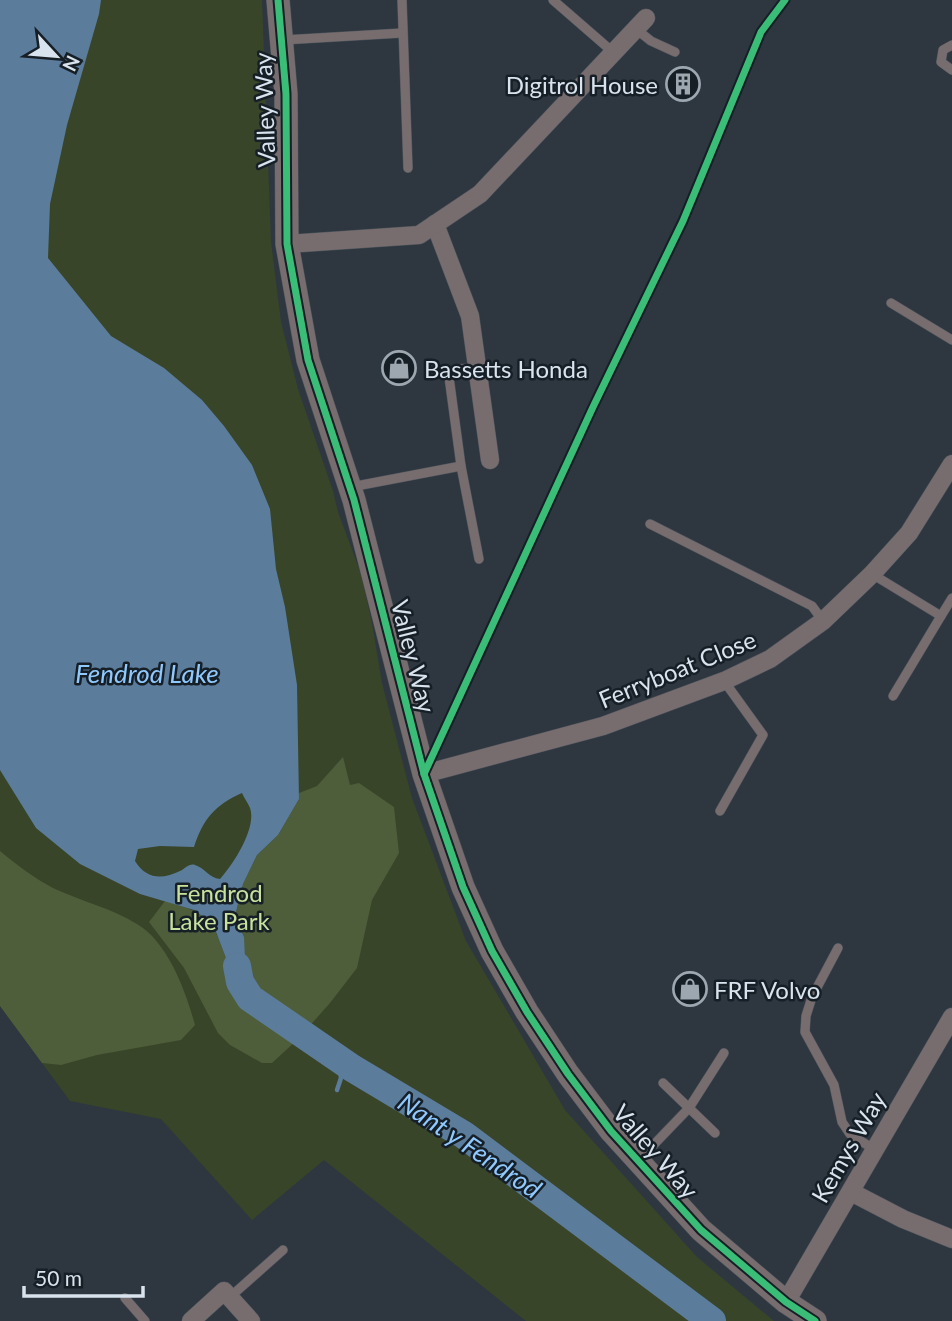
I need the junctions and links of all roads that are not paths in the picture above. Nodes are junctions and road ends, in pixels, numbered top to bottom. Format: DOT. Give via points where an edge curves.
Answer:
graph roads {
  1 [pos="278,0"];
  2 [pos="402,0"];
  3 [pos="553,0"];
  4 [pos="641,24"];
  5 [pos="402,33"];
  6 [pos="281,40"];
  7 [pos="952,45"];
  8 [pos="674,52"];
  9 [pos="614,53"];
  10 [pos="952,70"];
  11 [pos="408,168"];
  12 [pos="435,224"];
  13 [pos="287,244"];
  14 [pos="891,303"];
  15 [pos="952,340"];
  16 [pos="479,368"];
  17 [pos="491,460"];
  18 [pos="952,464"];
  19 [pos="461,466"];
  20 [pos="350,487"];
  21 [pos="650,524"];
  22 [pos="479,559"];
  23 [pos="872,574"];
  24 [pos="952,598"];
  25 [pos="941,616"];
  26 [pos="823,621"];
  27 [pos="724,681"];
  28 [pos="893,696"];
  29 [pos="424,774"];
  30 [pos="720,811"];
  31 [pos="838,948"];
  32 [pos="951,1019"];
  33 [pos="724,1053"];
  34 [pos="663,1083"];
  35 [pos="690,1108"];
  36 [pos="715,1133"];
  37 [pos="875,1150"];
  38 [pos="637,1162"];
  39 [pos="851,1192"];
  40 [pos="952,1239"];
  41 [pos="283,1250"];
  42 [pos="230,1297"];
  43 [pos="125,1298"];
  44 [pos="786,1302"];
  45 [pos="145,1321"];
  46 [pos="191,1321"];
  47 [pos="251,1321"];
  48 [pos="815,1321"];
  1 -- 6 [label="street, Valley Way"];
  2 -- 5 [label="lane"];
  3 -- 9 [label="lane"];
  4 -- 8 [label="lane" via="651,41"];
  4 -- 9 [label="street"];
  5 -- 6 [label="lane"];
  5 -- 11 [label="lane"];
  6 -- 13 [label="street, Valley Way"];
  7 -- 10 [label="lane" via="943,50 941,62"];
  9 -- 12 [label="street" via="480,194"];
  12 -- 13 [label="street" via="419,235"];
  12 -- 16 [label="street" via="470,316"];
  13 -- 20 [label="street, Valley Way" via="308,360"];
  14 -- 15 [label="lane"];
  16 -- 17 [label="street"];
  16 -- 19 [label="lane" via="455,369 449,377"];
  18 -- 23 [label="street, Ferryboat Close" via="909,533"];
  19 -- 20 [label="lane"];
  19 -- 22 [label="lane"];
  20 -- 29 [label="street, Valley Way"];
  21 -- 26 [label="lane" via="812,606"];
  23 -- 25 [label="lane"];
  23 -- 26 [label="street, Ferryboat Close"];
  24 -- 25 [label="lane"];
  25 -- 28 [label="lane"];
  26 -- 27 [label="street, Ferryboat Close" via="770,659"];
  27 -- 29 [label="street, Ferryboat Close" via="603,726"];
  27 -- 30 [label="lane" via="763,735"];
  29 -- 38 [label="street, Valley Way" via="463,887 492,951 568,1074"];
  31 -- 37 [label="lane" via="812,997 805,1032 834,1084 842,1122 850,1134"];
  32 -- 37 [label="street, Kemys Way"];
  33 -- 35 [label="lane"];
  34 -- 35 [label="lane"];
  35 -- 36 [label="lane"];
  35 -- 38 [label="lane"];
  37 -- 39 [label="street, Kemys Way"];
  38 -- 44 [label="street, Valley Way" via="701,1230"];
  39 -- 40 [label="street"];
  39 -- 44 [label="street, Kemys Way"];
  41 -- 42 [label="lane"];
  42 -- 46 [label="street" via="224,1291"];
  42 -- 47 [label="street"];
  43 -- 45 [label="lane"];
  44 -- 48 [label="street, Valley Way"];
}
